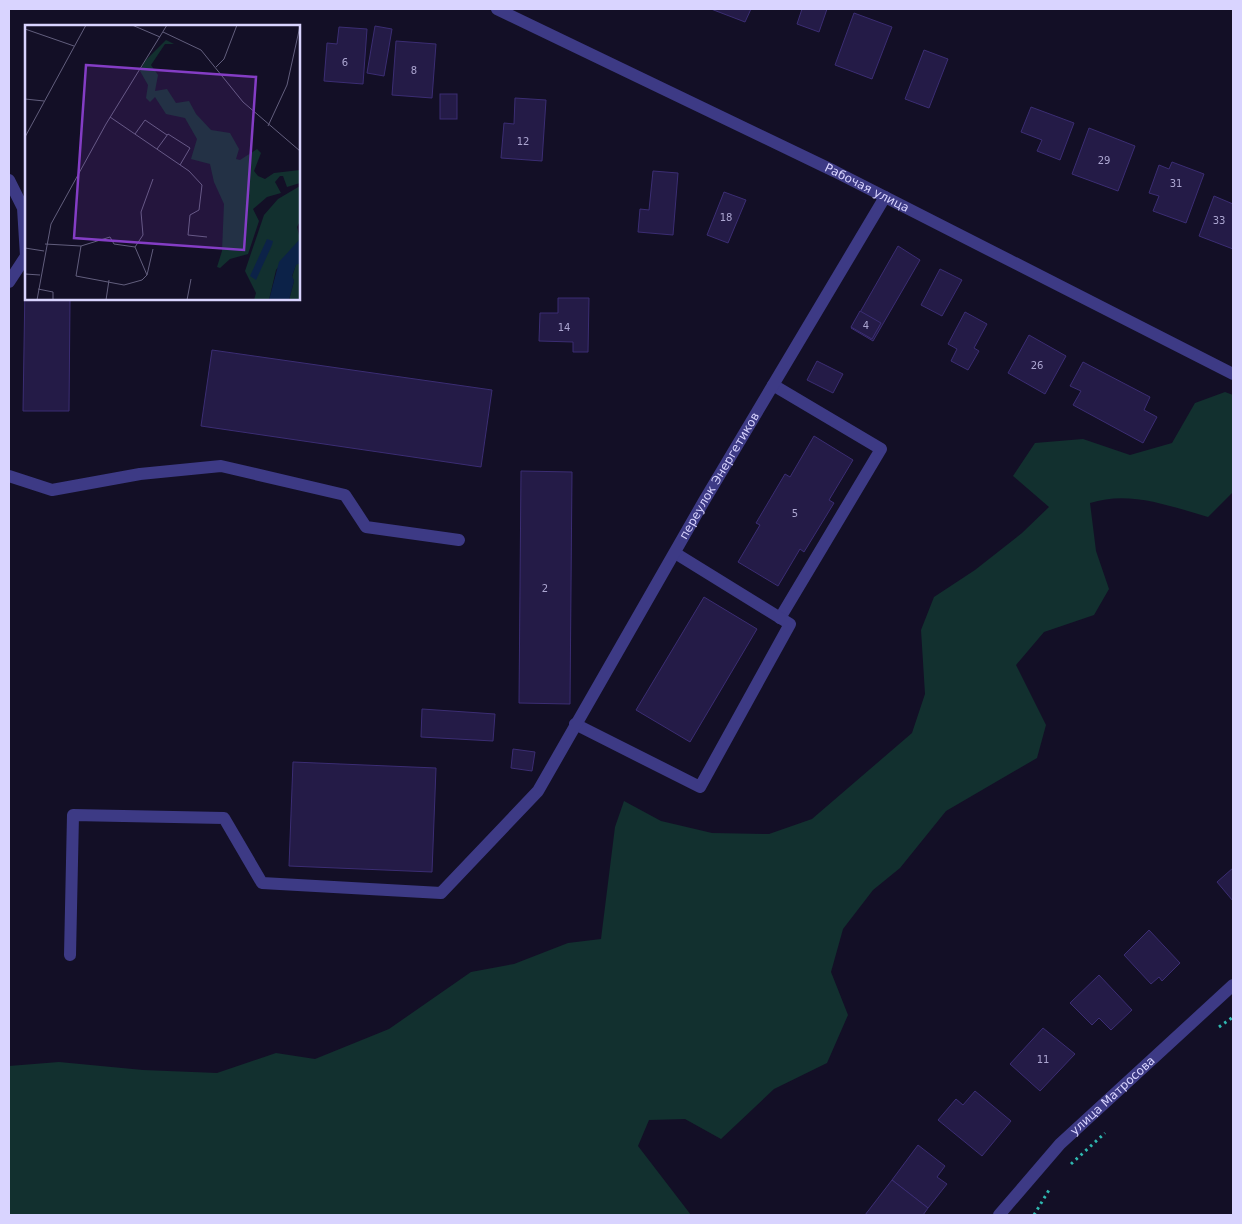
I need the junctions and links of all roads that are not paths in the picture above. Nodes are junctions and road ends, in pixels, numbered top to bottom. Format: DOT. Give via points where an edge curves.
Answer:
graph roads {
  1 [pos="497,9"];
  2 [pos="9,180"];
  3 [pos="885,197"];
  4 [pos="25,244"];
  5 [pos="25,258"];
  6 [pos="9,282"];
  7 [pos="1233,374"];
  8 [pos="773,385"];
  9 [pos="9,476"];
  10 [pos="459,540"];
  11 [pos="674,553"];
  12 [pos="780,618"];
  13 [pos="575,724"];
  14 [pos="70,955"];
  15 [pos="1233,984"];
  16 [pos="999,1215"];
  1 -- 3 [label="street, Рабочая улица"];
  2 -- 4 [label="street" via="22,208"];
  3 -- 7 [label="street, Рабочая улица"];
  3 -- 8 [label="street, переулок Энергетиков"];
  5 -- 6 [label="street"];
  8 -- 11 [label="street, переулок Энергетиков"];
  8 -- 12 [label="street" via="882,449"];
  9 -- 10 [label="street" via="52,490 140,474 221,466 345,495 366,527"];
  11 -- 12 [label="street"];
  11 -- 13 [label="street, переулок Энергетиков"];
  12 -- 13 [label="street" via="790,624 700,787"];
  13 -- 14 [label="street, переулок Энергетиков" via="538,791 441,893 262,883 224,818 73,815"];
  15 -- 16 [label="street, улица Матросова" via="1060,1144"];
}
